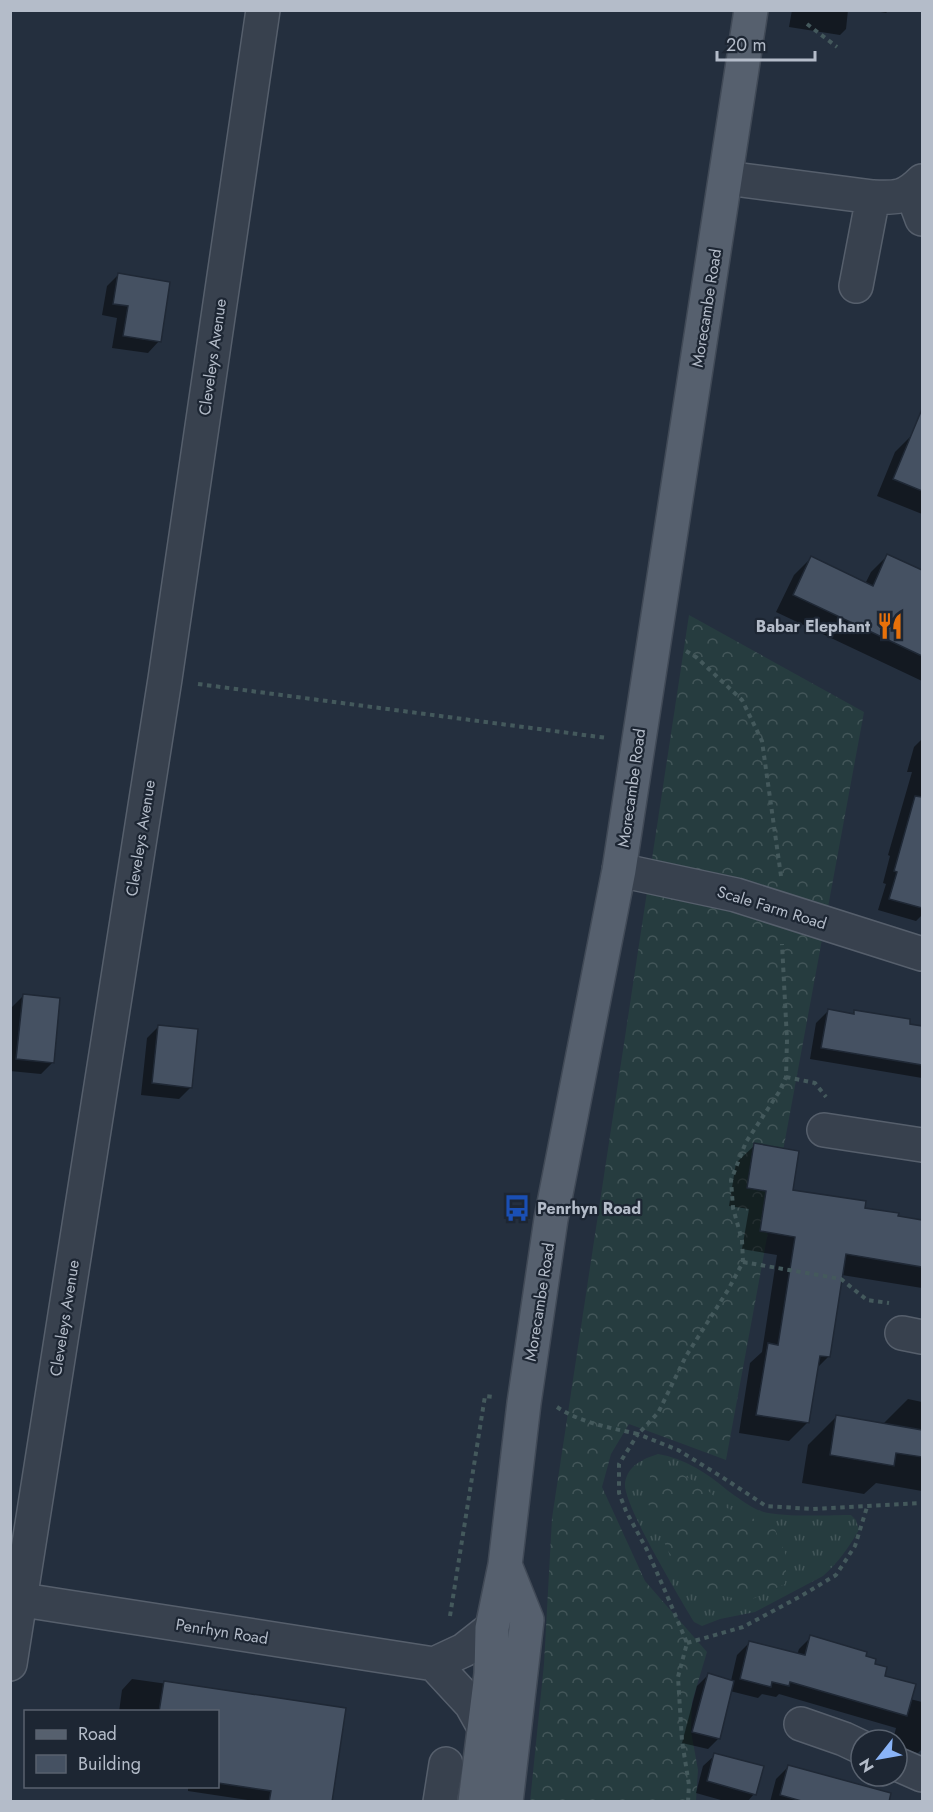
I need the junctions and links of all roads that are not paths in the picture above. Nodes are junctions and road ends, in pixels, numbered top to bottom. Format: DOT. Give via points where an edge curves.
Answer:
graph roads {
  1 [pos="263,10"];
  2 [pos="751,10"];
  3 [pos="726,178"];
  4 [pos="873,197"];
  5 [pos="919,198"];
  6 [pos="856,286"];
  7 [pos="619,870"];
  8 [pos="922,954"];
  9 [pos="824,1130"];
  10 [pos="922,1145"];
  11 [pos="505,1565"];
  12 [pos="15,1599"];
  13 [pos="492,1628"];
  14 [pos="10,1664"];
  15 [pos="434,1664"];
  16 [pos="801,1725"];
  17 [pos="485,1728"];
  18 [pos="849,1741"];
  19 [pos="446,1764"];
  20 [pos="440,1802"];
  21 [pos="475,1802"];
  22 [pos="506,1802"];
  1 -- 12 [label="street, Cleveleys Avenue" via="165,680"];
  2 -- 3 [label="main road, Morecambe Road"];
  3 -- 4 [label="street"];
  3 -- 7 [label="main road, Morecambe Road"];
  4 -- 5 [label="street"];
  4 -- 6 [label="street"];
  7 -- 8 [label="street, Scale Farm Road" via="736,895"];
  7 -- 11 [label="main road, Morecambe Road" via="551,1219"];
  9 -- 10 [label="street"];
  11 -- 13 [label="main road, Morecambe Road"];
  11 -- 22 [label="main road, Morecambe Road" via="527,1620"];
  12 -- 14 [label="street, Cleveleys Avenue"];
  12 -- 15 [label="street, Penrhyn Road"];
  13 -- 15 [label="street" via="464,1650"];
  13 -- 17 [label="main road, Morecambe Road"];
  15 -- 17 [label="street" via="471,1704"];
  16 -- 18 [label="street"];
  17 -- 21 [label="main road, Morecambe Road"];
  19 -- 20 [label="street"];
}
